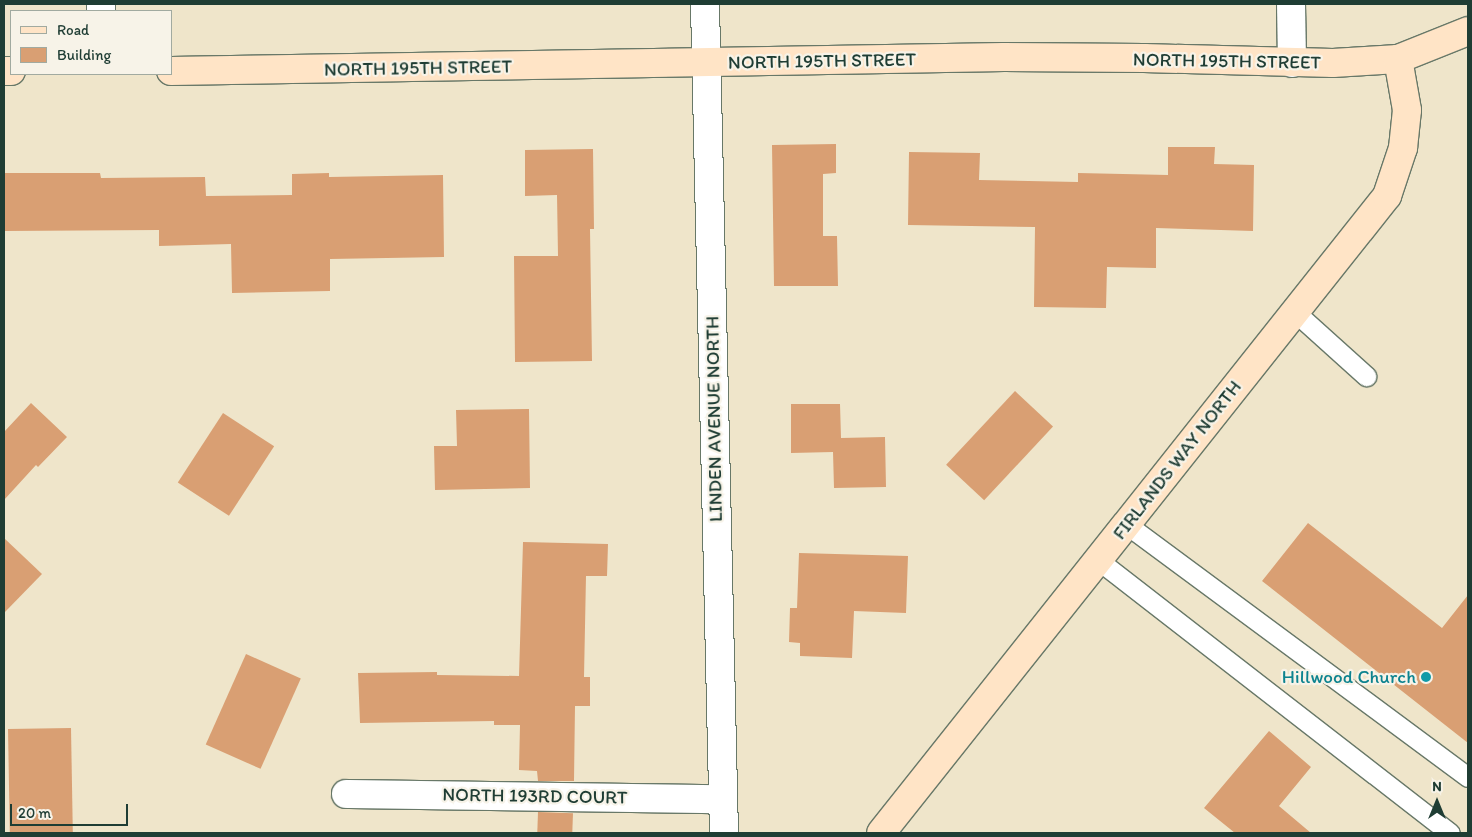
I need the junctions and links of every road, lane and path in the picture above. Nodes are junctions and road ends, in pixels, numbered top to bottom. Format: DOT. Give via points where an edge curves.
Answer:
graph roads {
  1 [pos="705,4"];
  2 [pos="1291,4"];
  3 [pos="1468,31"];
  4 [pos="1398,59"];
  5 [pos="706,63"];
  6 [pos="1292,63"];
  7 [pos="172,71"];
  8 [pos="1295,312"];
  9 [pos="1366,376"];
  10 [pos="1126,524"];
  11 [pos="1098,560"];
  12 [pos="1468,777"];
  13 [pos="346,794"];
  14 [pos="723,799"];
  15 [pos="724,833"];
  16 [pos="880,833"];
  17 [pos="1450,833"];
  1 -- 5 [label="street, LINDEN AVENUE NORTH"];
  2 -- 6 [label="street"];
  3 -- 4 [label="street, NORTH 195TH STREET"];
  4 -- 6 [label="street, NORTH 195TH STREET"];
  4 -- 8 [label="street, FIRLANDS WAY NORTH" via="1407,110 1403,148 1387,196"];
  5 -- 6 [label="street, NORTH 195TH STREET" via="1004,57"];
  5 -- 7 [label="street, NORTH 195TH STREET"];
  5 -- 14 [label="street, LINDEN AVENUE NORTH"];
  8 -- 9 [label="lane"];
  8 -- 10 [label="street, FIRLANDS WAY NORTH"];
  10 -- 11 [label="street, FIRLANDS WAY NORTH"];
  10 -- 12 [label="lane"];
  11 -- 16 [label="street, FIRLANDS WAY NORTH"];
  11 -- 17 [label="lane"];
  13 -- 14 [label="street, NORTH 193RD COURT"];
  14 -- 15 [label="street, LINDEN AVENUE NORTH"];
}
